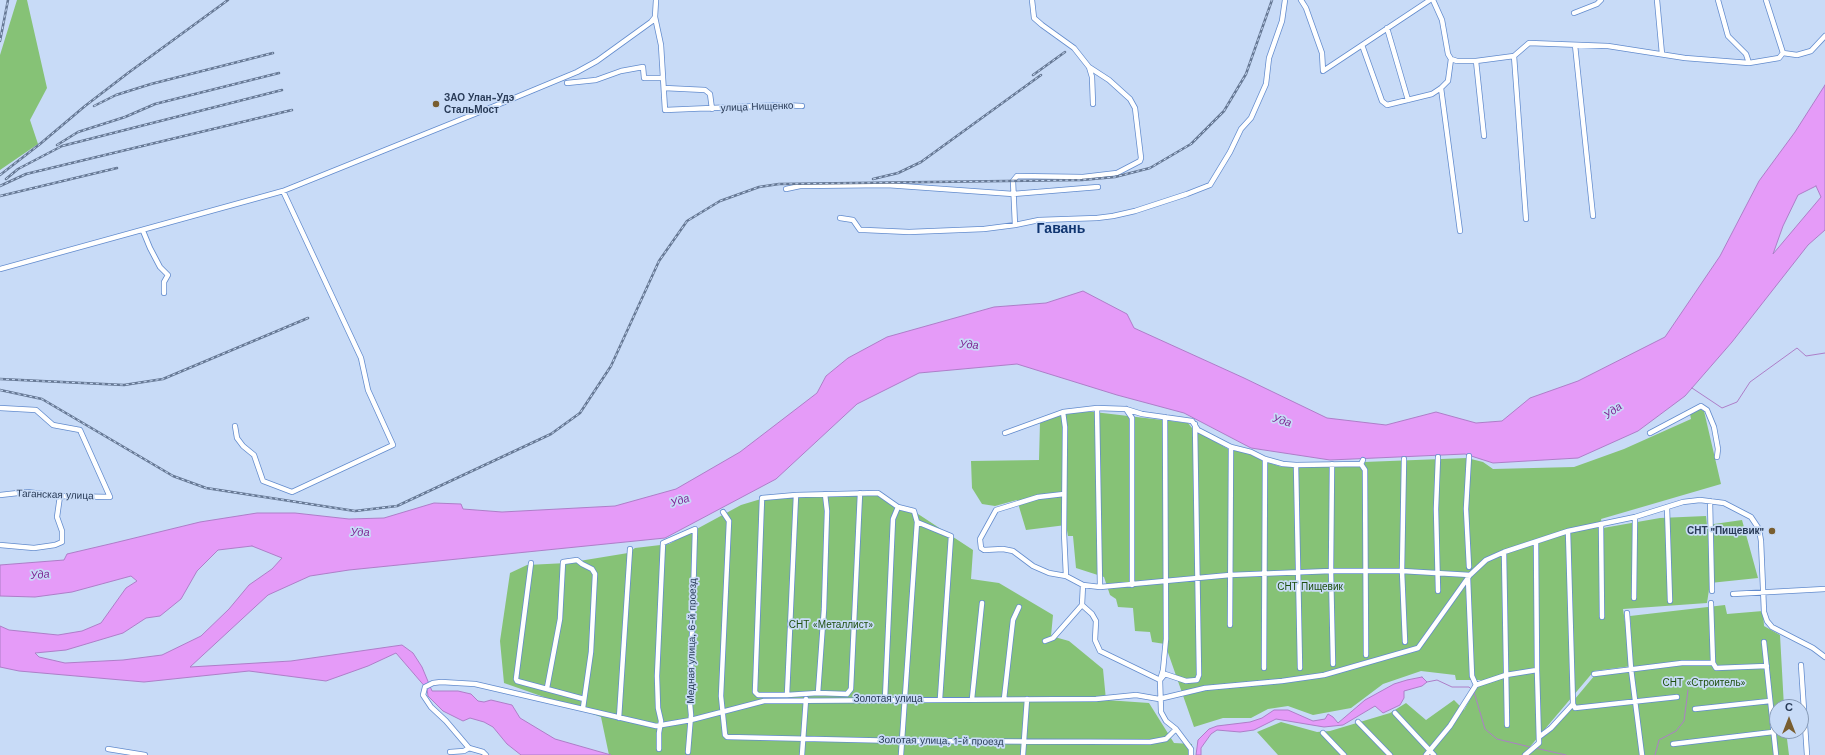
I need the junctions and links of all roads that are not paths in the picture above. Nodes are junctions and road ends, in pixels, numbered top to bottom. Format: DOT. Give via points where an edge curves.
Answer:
graph roads {
  1 [pos="656,0"];
  2 [pos="1032,0"];
  3 [pos="1285,0"];
  4 [pos="1301,0"];
  5 [pos="1432,0"];
  6 [pos="1606,0"];
  7 [pos="1658,0"];
  8 [pos="1718,0"];
  9 [pos="1766,0"];
  10 [pos="1600,1"];
  11 [pos="1574,13"];
  12 [pos="655,17"];
  13 [pos="1386,28"];
  14 [pos="1825,36"];
  15 [pos="1362,44"];
  16 [pos="1575,45"];
  17 [pos="1783,53"];
  18 [pos="1662,54"];
  19 [pos="1514,56"];
  20 [pos="1451,59"];
  21 [pos="1476,61"];
  22 [pos="1749,63"];
  23 [pos="1089,67"];
  24 [pos="663,78"];
  25 [pos="567,83"];
  26 [pos="664,88"];
  27 [pos="1441,88"];
  28 [pos="1408,100"];
  29 [pos="1094,104"];
  30 [pos="802,106"];
  31 [pos="712,109"];
  32 [pos="1484,136"];
  33 [pos="1098,187"];
  34 [pos="786,189"];
  35 [pos="283,191"];
  36 [pos="1013,194"];
  37 [pos="1593,216"];
  38 [pos="840,218"];
  39 [pos="1526,219"];
  40 [pos="1015,225"];
  41 [pos="143,231"];
  42 [pos="1460,231"];
  43 [pos="0,269"];
  44 [pos="164,293"];
  45 [pos="0,408"];
  46 [pos="1097,408"];
  47 [pos="1126,409"];
  48 [pos="1063,412"];
  49 [pos="1165,417"];
  50 [pos="1195,424"];
  51 [pos="235,426"];
  52 [pos="1005,433"];
  53 [pos="1650,433"];
  54 [pos="1231,448"];
  55 [pos="1469,456"];
  56 [pos="1438,457"];
  57 [pos="1717,457"];
  58 [pos="1404,458"];
  59 [pos="1264,460"];
  60 [pos="1332,464"];
  61 [pos="1296,465"];
  62 [pos="860,493"];
  63 [pos="825,494"];
  64 [pos="1064,494"];
  65 [pos="0,495"];
  66 [pos="796,495"];
  67 [pos="60,496"];
  68 [pos="1710,501"];
  69 [pos="898,507"];
  70 [pos="1667,507"];
  71 [pos="723,512"];
  72 [pos="1635,518"];
  73 [pos="917,522"];
  74 [pos="1601,524"];
  75 [pos="1568,531"];
  76 [pos="1536,542"];
  77 [pos="0,545"];
  78 [pos="630,549"];
  79 [pos="1504,552"];
  80 [pos="531,563"];
  81 [pos="1468,567"];
  82 [pos="1331,571"];
  83 [pos="1365,571"];
  84 [pos="1402,571"];
  85 [pos="1437,572"];
  86 [pos="1264,574"];
  87 [pos="1298,574"];
  88 [pos="1230,575"];
  89 [pos="1066,576"];
  90 [pos="1469,576"];
  91 [pos="1196,579"];
  92 [pos="1167,582"];
  93 [pos="1083,585"];
  94 [pos="1132,585"];
  95 [pos="1100,587"];
  96 [pos="1825,589"];
  97 [pos="1438,591"];
  98 [pos="1712,591"];
  99 [pos="1764,593"];
  100 [pos="1733,594"];
  101 [pos="1634,598"];
  102 [pos="1670,601"];
  103 [pos="982,603"];
  104 [pos="1711,603"];
  105 [pos="1082,605"];
  106 [pos="1020,607"];
  107 [pos="1627,613"];
  108 [pos="1602,617"];
  109 [pos="1230,625"];
  110 [pos="1045,640"];
  111 [pos="1405,642"];
  112 [pos="1764,642"];
  113 [pos="1366,655"];
  114 [pos="1825,657"];
  115 [pos="1713,663"];
  116 [pos="1333,664"];
  117 [pos="1801,665"];
  118 [pos="1767,666"];
  119 [pos="1264,668"];
  120 [pos="1300,668"];
  121 [pos="1631,669"];
  122 [pos="1537,670"];
  123 [pos="1594,674"];
  124 [pos="1506,675"];
  125 [pos="1160,680"];
  126 [pos="1476,685"];
  127 [pos="547,688"];
  128 [pos="817,693"];
  129 [pos="787,695"];
  130 [pos="1677,697"];
  131 [pos="584,699"];
  132 [pos="806,699"];
  133 [pos="816,699"];
  134 [pos="885,699"];
  135 [pos="905,699"];
  136 [pos="940,699"];
  137 [pos="972,699"];
  138 [pos="1004,699"];
  139 [pos="1027,699"];
  140 [pos="1160,699"];
  141 [pos="1770,699"];
  142 [pos="1636,701"];
  143 [pos="1769,701"];
  144 [pos="1573,704"];
  145 [pos="583,708"];
  146 [pos="1695,709"];
  147 [pos="724,712"];
  148 [pos="1395,713"];
  149 [pos="619,718"];
  150 [pos="690,720"];
  151 [pos="1358,722"];
  152 [pos="660,726"];
  153 [pos="1507,726"];
  154 [pos="1176,729"];
  155 [pos="1769,732"];
  156 [pos="1323,733"];
  157 [pos="1539,737"];
  158 [pos="803,739"];
  159 [pos="1774,739"];
  160 [pos="902,741"];
  161 [pos="1024,742"];
  162 [pos="1674,744"];
  163 [pos="108,748"];
  164 [pos="469,748"];
  165 [pos="659,749"];
  166 [pos="1430,750"];
  167 [pos="450,752"];
  168 [pos="688,752"];
  169 [pos="145,755"];
  170 [pos="486,755"];
  171 [pos="802,755"];
  172 [pos="901,755"];
  173 [pos="1023,755"];
  174 [pos="1191,755"];
  175 [pos="1344,755"];
  176 [pos="1390,755"];
  177 [pos="1426,755"];
  178 [pos="1434,755"];
  179 [pos="1525,755"];
  180 [pos="1642,755"];
  181 [pos="1776,755"];
  182 [pos="1807,755"];
  1 -- 12 [label="street, улица Нищенко"];
  2 -- 23 [label="street" via="1034,18 1074,48"];
  3 -- 40 [label="street" via="1282,21 1269,58 1266,84 1251,118 1241,129 1210,185 1113,216 1039,220"];
  4 -- 15 [label="street" via="1322,53 1323,71"];
  5 -- 13 [label="street"];
  5 -- 20 [label="street" via="1442,20"];
  6 -- 10 [label="street"];
  7 -- 18 [label="street"];
  8 -- 22 [label="street" via="1728,36 1746,54"];
  9 -- 17 [label="street"];
  10 -- 11 [label="street"];
  12 -- 24 [label="street, улица Нищенко" via="661,45"];
  12 -- 35 [label="street" via="597,62 577,72"];
  13 -- 15 [label="street"];
  13 -- 28 [label="street"];
  14 -- 17 [label="street" via="1811,51 1797,55"];
  15 -- 28 [label="street" via="1382,101 1389,105"];
  16 -- 18 [label="street" via="1608,46"];
  16 -- 19 [label="street" via="1529,43"];
  16 -- 37 [label="street"];
  17 -- 22 [label="street" via="1779,58"];
  18 -- 22 [label="street"];
  19 -- 21 [label="street"];
  19 -- 39 [label="street"];
  20 -- 21 [label="street"];
  20 -- 27 [label="street" via="1448,81"];
  21 -- 32 [label="street"];
  23 -- 29 [label="street"];
  23 -- 36 [label="street" via="1109,80 1133,104 1138,121 1142,158 1138,164 1117,173 1083,177 1017,176 1013,181"];
  24 -- 25 [label="street" via="644,78 643,66 621,70 596,80"];
  24 -- 26 [label="street, улица Нищенко"];
  26 -- 31 [label="street, улица Нищенко" via="705,90 710,94"];
  26 -- 31 [label="street, улица Нищенко" via="665,110"];
  27 -- 28 [label="street" via="1432,94"];
  27 -- 42 [label="street"];
  30 -- 31 [label="street, улица Нищенко"];
  33 -- 36 [label="street"];
  34 -- 36 [label="street" via="800,186 887,185"];
  35 -- 41 [label="street"];
  35 -- 51 [label="street" via="361,358 368,390 393,445 292,492 263,481 254,455 237,438"];
  36 -- 40 [label="street"];
  38 -- 40 [label="street" via="853,220 860,230 909,232"];
  41 -- 43 [label="street"];
  41 -- 44 [label="street" via="160,267 168,275 164,282"];
  45 -- 67 [label="street, Таганская улица" via="36,410 53,425 80,430 110,497"];
  46 -- 47 [label="street"];
  46 -- 48 [label="street"];
  46 -- 95 [label="street"];
  47 -- 49 [label="street"];
  47 -- 94 [label="street" via="1132,418"];
  48 -- 52 [label="street"];
  48 -- 64 [label="street"];
  49 -- 50 [label="street" via="1187,420"];
  49 -- 92 [label="street"];
  50 -- 54 [label="street" via="1198,430"];
  50 -- 91 [label="street"];
  53 -- 57 [label="street" via="1701,406 1707,410 1714,427"];
  54 -- 59 [label="street" via="1250,452"];
  54 -- 88 [label="street"];
  55 -- 81 [label="street" via="1466,509"];
  56 -- 85 [label="street"];
  58 -- 84 [label="street"];
  59 -- 61 [label="street"];
  59 -- 86 [label="street"];
  60 -- 61 [label="street"];
  60 -- 82 [label="street"];
  60 -- 83 [label="street" via="1362,462 1365,470"];
  61 -- 87 [label="street"];
  62 -- 63 [label="street"];
  62 -- 69 [label="street" via="878,493"];
  62 -- 128 [label="street" via="852,689 847,694"];
  63 -- 66 [label="street"];
  63 -- 128 [label="street" via="825,593"];
  64 -- 89 [label="street"];
  64 -- 89 [label="street" via="1038,497 996,510 980,539 981,548 984,550 1013,551 1033,566 1049,573"];
  65 -- 67 [label="street, Таганская улица" via="27,492"];
  66 -- 129 [label="street"];
  66 -- 129 [label="street" via="762,498 755,691 758,695"];
  67 -- 77 [label="street" via="56,517 62,531 62,542 34,548"];
  68 -- 70 [label="street" via="1683,502"];
  68 -- 98 [label="street"];
  68 -- 99 [label="street" via="1730,505 1751,517 1756,523 1762,542"];
  69 -- 73 [label="street" via="914,511"];
  69 -- 134 [label="street" via="894,519"];
  70 -- 72 [label="street"];
  70 -- 102 [label="street"];
  71 -- 147 [label="street" via="729,521 721,696"];
  72 -- 74 [label="street"];
  72 -- 101 [label="street"];
  73 -- 135 [label="street"];
  73 -- 136 [label="street" via="951,536"];
  74 -- 75 [label="street"];
  74 -- 108 [label="street"];
  75 -- 76 [label="street"];
  75 -- 144 [label="street"];
  76 -- 79 [label="street"];
  76 -- 122 [label="street"];
  78 -- 149 [label="street"];
  79 -- 90 [label="street" via="1486,560"];
  79 -- 124 [label="street"];
  80 -- 127 [label="street" via="516,679"];
  82 -- 83 [label="street"];
  82 -- 87 [label="street"];
  82 -- 116 [label="street"];
  83 -- 84 [label="street"];
  83 -- 113 [label="street"];
  84 -- 85 [label="street"];
  84 -- 111 [label="street"];
  85 -- 90 [label="street"];
  85 -- 97 [label="street"];
  86 -- 87 [label="street"];
  86 -- 88 [label="street"];
  86 -- 119 [label="street"];
  87 -- 120 [label="street"];
  88 -- 91 [label="street"];
  88 -- 109 [label="street"];
  89 -- 93 [label="street"];
  90 -- 126 [label="street" via="1472,676"];
  90 -- 140 [label="street" via="1418,648 1324,675 1205,688"];
  91 -- 92 [label="street"];
  91 -- 125 [label="street" via="1199,678 1186,681 1165,674"];
  92 -- 94 [label="street"];
  92 -- 125 [label="street" via="1166,639"];
  93 -- 95 [label="street"];
  93 -- 105 [label="street"];
  94 -- 95 [label="street"];
  96 -- 99 [label="street"];
  99 -- 100 [label="street"];
  99 -- 114 [label="street" via="1764,612 1772,627 1814,648"];
  103 -- 137 [label="street"];
  104 -- 115 [label="street"];
  105 -- 110 [label="street" via="1053,638"];
  105 -- 125 [label="street" via="1096,621 1095,640 1100,651"];
  106 -- 138 [label="street" via="1013,620"];
  107 -- 121 [label="street"];
  112 -- 118 [label="street"];
  115 -- 118 [label="street" via="1716,668"];
  115 -- 121 [label="street" via="1682,663"];
  117 -- 182 [label="street"];
  118 -- 141 [label="street"];
  121 -- 123 [label="street"];
  121 -- 142 [label="street"];
  122 -- 124 [label="street"];
  122 -- 157 [label="street"];
  124 -- 126 [label="street"];
  124 -- 153 [label="street"];
  125 -- 140 [label="street"];
  126 -- 166 [label="street" via="1450,726"];
  127 -- 131 [label="street"];
  127 -- 131 [label="street" via="560,619 563,562 577,560 592,569 595,574 591,652"];
  128 -- 129 [label="street"];
  128 -- 133 [label="street"];
  130 -- 142 [label="street"];
  131 -- 145 [label="street"];
  132 -- 133 [label="street, Золотая улица"];
  132 -- 147 [label="street, Золотая улица" via="764,701"];
  132 -- 158 [label="street"];
  133 -- 134 [label="street, Золотая улица"];
  134 -- 135 [label="street, Золотая улица"];
  135 -- 136 [label="street, Золотая улица"];
  135 -- 160 [label="street"];
  136 -- 137 [label="street, Золотая улица"];
  137 -- 138 [label="street, Золотая улица"];
  138 -- 139 [label="street, Золотая улица"];
  139 -- 140 [label="street, Золотая улица" via="1136,695"];
  139 -- 161 [label="street"];
  140 -- 154 [label="street" via="1166,721"];
  142 -- 144 [label="street" via="1582,708 1575,708"];
  142 -- 180 [label="street"];
  143 -- 146 [label="street"];
  144 -- 157 [label="street"];
  145 -- 149 [label="street, Золотая улица"];
  145 -- 164 [label="street, Золотая улица" via="475,684 433,683 425,687 423,695 431,707"];
  147 -- 150 [label="street, Золотая улица"];
  147 -- 158 [label="street, Золотая улица, 1-й проезд" via="727,737"];
  148 -- 166 [label="street"];
  149 -- 152 [label="street, Золотая улица"];
  150 -- 152 [label="street, Золотая улица"];
  150 -- 152 [label="street, Медная улица, 6-й проезд" via="695,529 663,543 657,663"];
  150 -- 168 [label="street, Медная улица, 6-й проезд"];
  151 -- 176 [label="street"];
  152 -- 165 [label="street"];
  154 -- 161 [label="street, Золотая улица, 1-й проезд" via="1169,737 1158,742"];
  154 -- 174 [label="street" via="1191,748"];
  155 -- 162 [label="street"];
  156 -- 175 [label="street"];
  157 -- 179 [label="street" via="1539,743"];
  158 -- 160 [label="street, Золотая улица, 1-й проезд"];
  158 -- 171 [label="street"];
  159 -- 181 [label="street"];
  160 -- 161 [label="street, Золотая улица, 1-й проезд"];
  160 -- 172 [label="street"];
  161 -- 173 [label="street"];
  163 -- 169 [label="street"];
  164 -- 167 [label="street"];
  164 -- 170 [label="street"];
  166 -- 177 [label="street"];
  166 -- 178 [label="street"];
}
